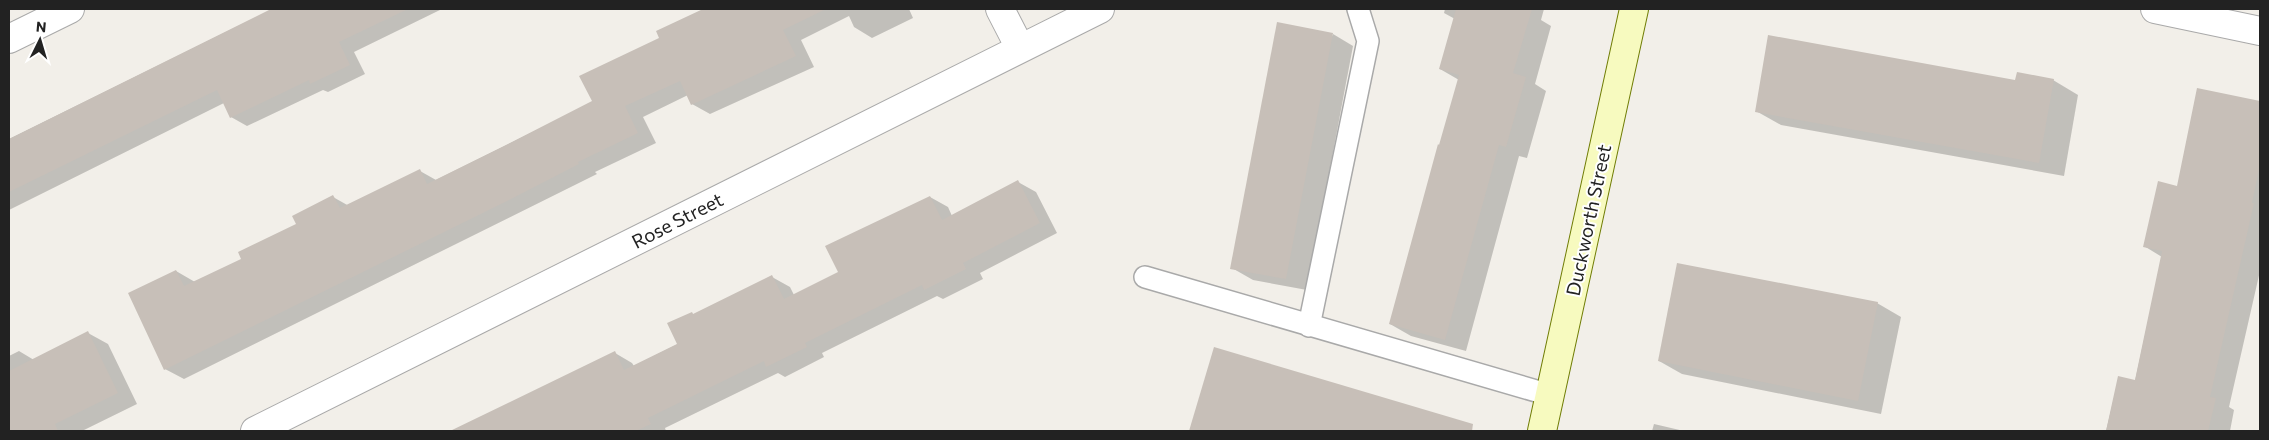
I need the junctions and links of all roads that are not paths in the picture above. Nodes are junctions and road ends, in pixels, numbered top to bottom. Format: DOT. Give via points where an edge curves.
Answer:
graph roads {
  1 [pos="70,9"];
  2 [pos="1000,9"];
  3 [pos="1100,9"];
  4 [pos="1358,9"];
  5 [pos="1634,9"];
  6 [pos="2154,9"];
  7 [pos="2260,31"];
  8 [pos="9,39"];
  9 [pos="1020,48"];
  10 [pos="1145,277"];
  11 [pos="1309,326"];
  12 [pos="1550,396"];
  13 [pos="255,431"];
  14 [pos="1542,431"];
  1 -- 8 [label="street"];
  2 -- 9 [label="street"];
  3 -- 9 [label="street, Rose Street"];
  4 -- 11 [label="lane" via="1368,41"];
  5 -- 12 [label="main road, Duckworth Street"];
  6 -- 7 [label="street"];
  9 -- 13 [label="street, Rose Street"];
  10 -- 11 [label="lane"];
  11 -- 12 [label="lane"];
  12 -- 14 [label="main road, Duckworth Street"];
}
